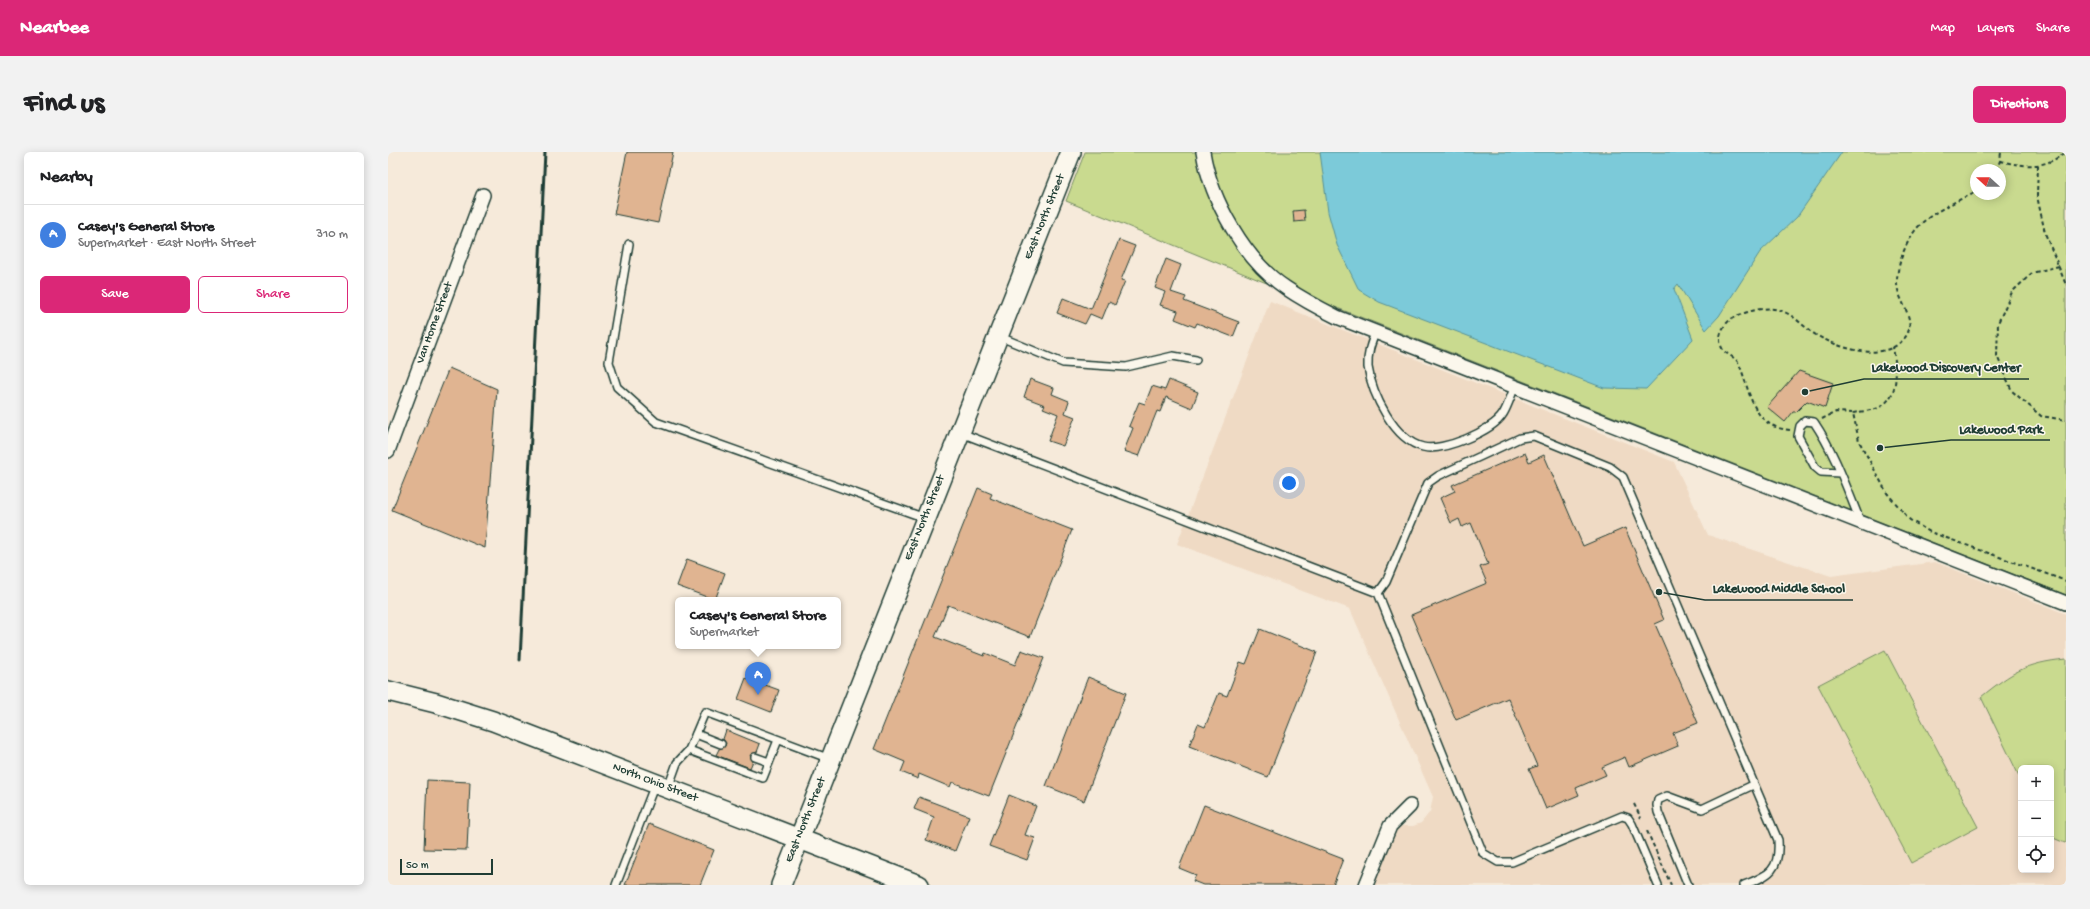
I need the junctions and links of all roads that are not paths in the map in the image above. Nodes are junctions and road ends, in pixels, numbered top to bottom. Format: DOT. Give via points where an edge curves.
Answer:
graph roads {
  1 [pos="1071,152"];
  2 [pos="1203,152"];
  3 [pos="483,195"];
  4 [pos="629,244"];
  5 [pos="1376,331"];
  6 [pos="998,336"];
  7 [pos="1196,360"];
  8 [pos="1515,386"];
  9 [pos="959,432"];
  10 [pos="388,451"];
  11 [pos="1840,472"];
  12 [pos="925,518"];
  13 [pos="1861,523"];
  14 [pos="1378,593"];
  15 [pos="2066,603"];
  16 [pos="388,691"];
  17 [pos="696,734"];
  18 [pos="778,740"];
  19 [pos="721,744"];
  20 [pos="689,750"];
  21 [pos="755,756"];
  22 [pos="830,759"];
  23 [pos="769,762"];
  24 [pos="1753,785"];
  25 [pos="662,786"];
  26 [pos="1410,806"];
  27 [pos="799,838"];
  28 [pos="616,885"];
  29 [pos="781,885"];
  30 [pos="919,885"];
  31 [pos="1366,885"];
  32 [pos="1658,885"];
  33 [pos="1688,885"];
  34 [pos="1744,885"];
  1 -- 6 [label="street, East North Street"];
  2 -- 5 [label="street" via="1227,220 1260,266 1284,287 1310,303 1337,317"];
  3 -- 10 [label="street, Van Horne Street"];
  4 -- 12 [label="lane" via="609,362 617,387 656,422"];
  5 -- 8 [label="street"];
  5 -- 8 [label="lane" via="1369,349 1368,367 1375,392 1389,420 1403,436 1423,447 1446,446 1489,428 1503,415"];
  6 -- 7 [label="lane" via="1063,363 1126,367 1173,356"];
  6 -- 9 [label="street, East North Street"];
  8 -- 13 [label="street"];
  9 -- 12 [label="street, East North Street"];
  9 -- 14 [label="lane"];
  11 -- 11 [label="lane" via="1825,438 1814,422 1805,421 1800,426 1798,436 1815,467 1822,472"];
  11 -- 13 [label="lane"];
  12 -- 22 [label="street, East North Street"];
  13 -- 15 [label="street"];
  14 -- 24 [label="lane" via="1386,582 1428,483 1438,476 1520,438 1534,436 1610,467 1623,477"];
  14 -- 32 [label="lane" via="1483,853 1498,862 1512,862 1622,816 1628,818 1632,824"];
  16 -- 25 [label="street, North Ohio Street" via="492,721"];
  17 -- 18 [label="lane" via="705,712"];
  17 -- 19 [label="lane"];
  17 -- 20 [label="lane"];
  18 -- 22 [label="lane"];
  18 -- 23 [label="lane"];
  20 -- 23 [label="lane" via="763,778"];
  20 -- 25 [label="lane"];
  21 -- 23 [label="lane"];
  22 -- 27 [label="street, East North Street"];
  24 -- 33 [label="lane" via="1702,808 1667,796 1658,800 1658,812"];
  24 -- 34 [label="lane" via="1778,840 1779,852 1777,863 1771,872"];
  25 -- 27 [label="street, North Ohio Street"];
  25 -- 28 [label="lane"];
  26 -- 31 [label="street" via="1390,826"];
  27 -- 29 [label="street, East North Street"];
  27 -- 30 [label="street, North Ohio Street"];
}
